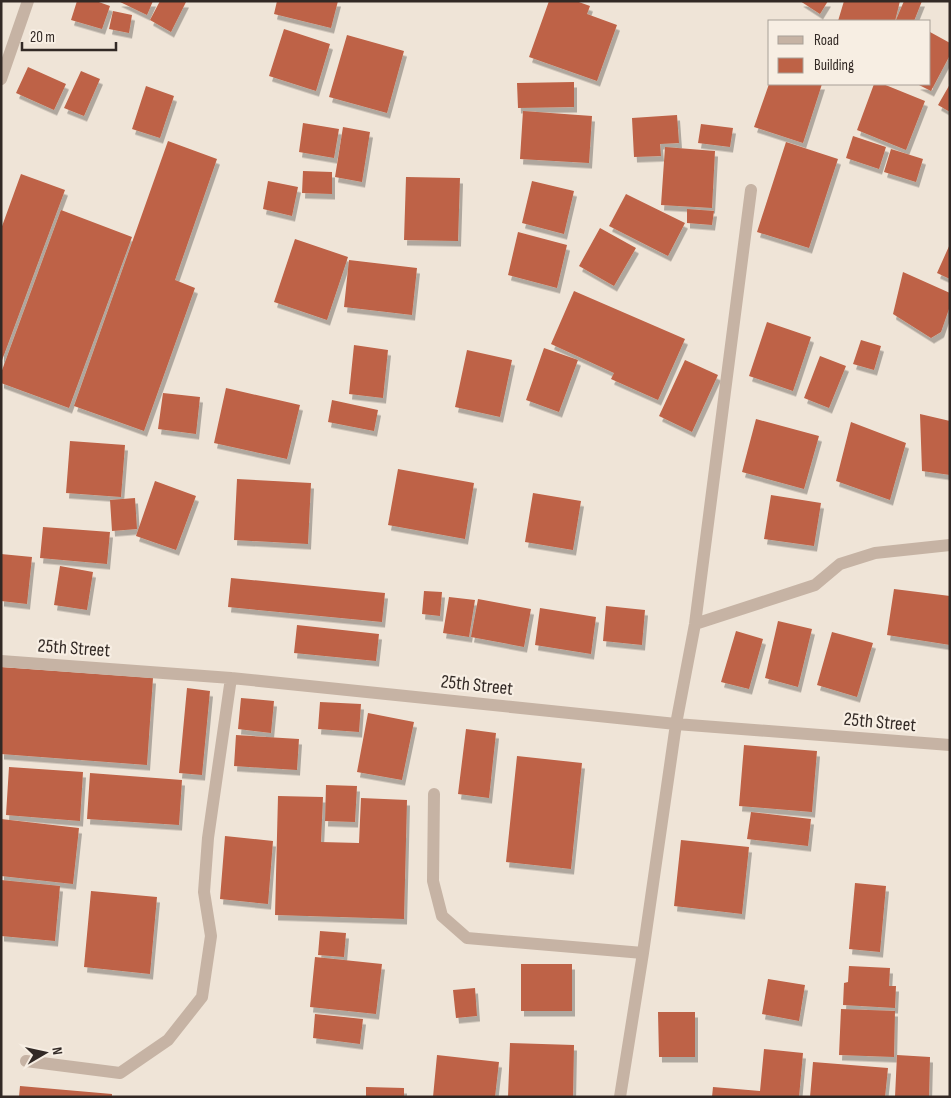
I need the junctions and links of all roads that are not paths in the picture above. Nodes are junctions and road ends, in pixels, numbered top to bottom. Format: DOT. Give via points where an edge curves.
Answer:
graph roads {
  1 [pos="28,1"];
  2 [pos="1,79"];
  3 [pos="751,190"];
  4 [pos="950,545"];
  5 [pos="695,624"];
  6 [pos="1,661"];
  7 [pos="231,678"];
  8 [pos="676,724"];
  9 [pos="950,745"];
  10 [pos="434,794"];
  11 [pos="643,953"];
  12 [pos="26,1061"];
  13 [pos="620,1097"];
  1 -- 2 [label="street"];
  3 -- 5 [label="street"];
  4 -- 5 [label="street" via="875,553 840,564 815,585"];
  5 -- 8 [label="street"];
  6 -- 7 [label="street, 25th Street"];
  7 -- 8 [label="street, 25th Street"];
  7 -- 12 [label="street" via="208,838 204,892 211,936 202,997 168,1040 120,1073"];
  8 -- 9 [label="street, 25th Street"];
  8 -- 11 [label="street"];
  10 -- 11 [label="street" via="433,881 442,916 467,938"];
  11 -- 13 [label="street"];
}
